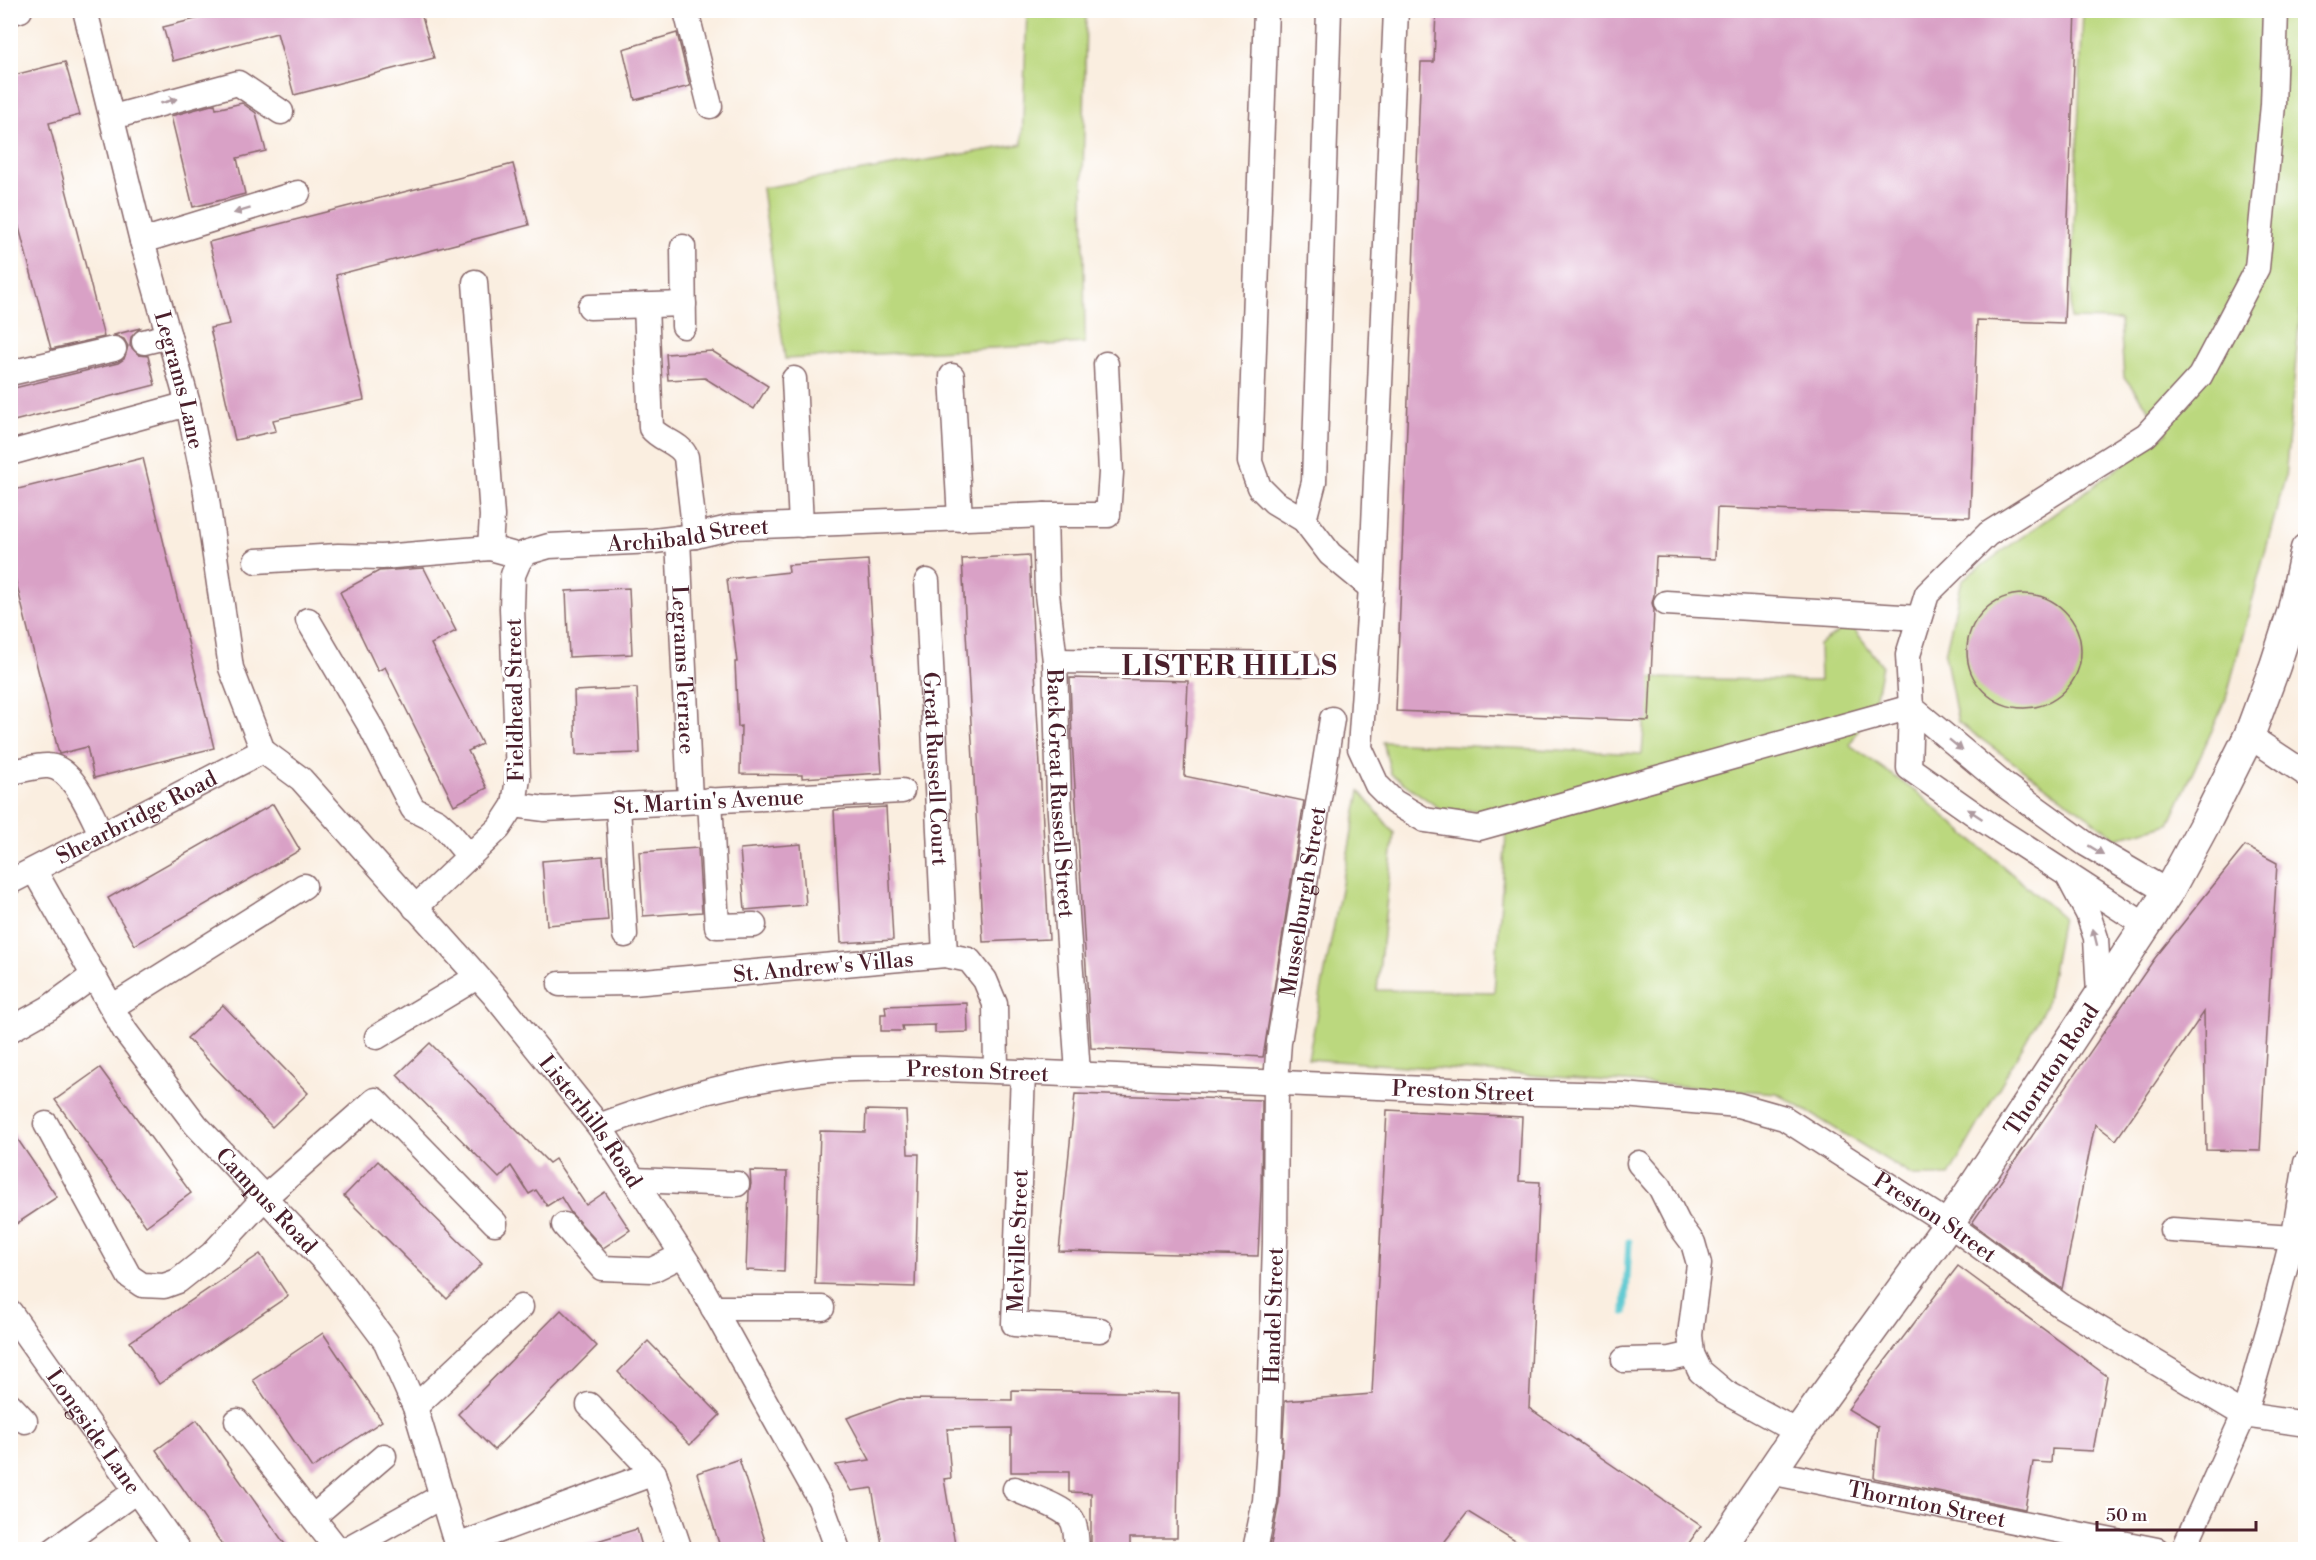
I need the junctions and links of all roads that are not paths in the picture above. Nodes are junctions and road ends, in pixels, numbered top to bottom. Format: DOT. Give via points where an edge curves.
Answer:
graph roads {
  1 [pos="20,10"];
  2 [pos="85,10"];
  3 [pos="1266,10"];
  4 [pos="1329,10"];
  5 [pos="1396,10"];
  6 [pos="2276,10"];
  7 [pos="10,13"];
  8 [pos="687,15"];
  9 [pos="710,106"];
  10 [pos="280,112"];
  11 [pos="113,117"];
  12 [pos="298,193"];
  13 [pos="142,241"];
  14 [pos="683,247"];
  15 [pos="475,282"];
  16 [pos="646,306"];
  17 [pos="590,307"];
  18 [pos="169,336"];
  19 [pos="144,342"];
  20 [pos="114,349"];
  21 [pos="1106,364"];
  22 [pos="10,374"];
  23 [pos="952,376"];
  24 [pos="794,380"];
  25 [pos="188,404"];
  26 [pos="10,453"];
  27 [pos="1045,515"];
  28 [pos="960,519"];
  29 [pos="1304,520"];
  30 [pos="801,525"];
  31 [pos="687,537"];
  32 [pos="490,548"];
  33 [pos="2306,549"];
  34 [pos="256,561"];
  35 [pos="519,561"];
  36 [pos="927,581"];
  37 [pos="1370,587"];
  38 [pos="1666,603"];
  39 [pos="1919,618"];
  40 [pos="308,620"];
  41 [pos="1055,661"];
  42 [pos="1306,664"];
  43 [pos="1911,708"];
  44 [pos="1332,719"];
  45 [pos="2249,736"];
  46 [pos="263,751"];
  47 [pos="10,772"];
  48 [pos="2306,774"];
  49 [pos="920,790"];
  50 [pos="700,800"];
  51 [pos="514,805"];
  52 [pos="618,805"];
  53 [pos="2049,817"];
  54 [pos="102,835"];
  55 [pos="2025,845"];
  56 [pos="469,856"];
  57 [pos="34,870"];
  58 [pos="2068,876"];
  59 [pos="10,882"];
  60 [pos="304,886"];
  61 [pos="2168,892"];
  62 [pos="415,908"];
  63 [pos="754,925"];
  64 [pos="2145,925"];
  65 [pos="625,935"];
  66 [pos="945,955"];
  67 [pos="94,975"];
  68 [pos="477,977"];
  69 [pos="561,984"];
  70 [pos="2099,995"];
  71 [pos="112,1007"];
  72 [pos="10,1030"];
  73 [pos="377,1037"];
  74 [pos="996,1070"];
  75 [pos="1023,1072"];
  76 [pos="1078,1073"];
  77 [pos="1276,1082"];
  78 [pos="46,1124"];
  79 [pos="599,1126"];
  80 [pos="2306,1162"];
  81 [pos="1639,1163"];
  82 [pos="634,1180"];
  83 [pos="737,1184"];
  84 [pos="265,1197"];
  85 [pos="495,1223"];
  86 [pos="1949,1224"];
  87 [pos="564,1225"];
  88 [pos="2172,1230"];
  89 [pos="2298,1232"];
  90 [pos="682,1255"];
  91 [pos="521,1307"];
  92 [pos="713,1308"];
  93 [pos="822,1308"];
  94 [pos="10,1312"];
  95 [pos="1100,1330"];
  96 [pos="1692,1354"];
  97 [pos="1624,1360"];
  98 [pos="589,1405"];
  99 [pos="415,1407"];
  100 [pos="2244,1415"];
  101 [pos="237,1421"];
  102 [pos="2306,1424"];
  103 [pos="1798,1432"];
  104 [pos="384,1456"];
  105 [pos="1770,1472"];
  106 [pos="654,1473"];
  107 [pos="1015,1489"];
  108 [pos="136,1491"];
  109 [pos="442,1496"];
  110 [pos="313,1517"];
  111 [pos="458,1548"];
  112 [pos="54,1550"];
  113 [pos="178,1550"];
  114 [pos="338,1550"];
  115 [pos="345,1550"];
  116 [pos="680,1550"];
  117 [pos="838,1550"];
  118 [pos="1077,1550"];
  119 [pos="1255,1550"];
  120 [pos="1718,1550"];
  121 [pos="2157,1550"];
  122 [pos="2183,1550"];
  1 -- 7 [label="street"];
  2 -- 11 [label="street, Legrams Lane"];
  3 -- 29 [label="street" via="1250,462 1259,487 1274,502"];
  4 -- 29 [label="street" via="1314,482"];
  5 -- 37 [label="street"];
  6 -- 39 [label="street" via="2257,268 2200,376 2145,435 1988,534 1927,594"];
  8 -- 9 [label="street"];
  11 -- 10 [label="street, one-way" via="238,83"];
  11 -- 13 [label="street, Legrams Lane"];
  12 -- 13 [label="street, one-way"];
  13 -- 18 [label="street, Legrams Lane"];
  14 -- 16 [label="street" via="684,315"];
  15 -- 32 [label="street" via="492,516"];
  16 -- 17 [label="street"];
  16 -- 31 [label="street, Legrams Terrace" via="651,428 684,451 686,457"];
  18 -- 19 [label="street"];
  18 -- 25 [label="street, Legrams Lane"];
  20 -- 22 [label="street"];
  21 -- 27 [label="street, Archibald Street" via="1111,494 1108,515"];
  23 -- 28 [label="street"];
  24 -- 30 [label="street"];
  25 -- 26 [label="street"];
  25 -- 46 [label="street, Legrams Lane" via="205,486 231,668"];
  27 -- 28 [label="street, Archibald Street"];
  27 -- 41 [label="street, Back Great Russell Street" via="1047,594"];
  28 -- 30 [label="street, Archibald Street"];
  29 -- 37 [label="street" via="1330,554"];
  30 -- 31 [label="street, Archibald Street" via="733,527"];
  31 -- 35 [label="street, Archibald Street" via="549,546 525,553"];
  31 -- 50 [label="street, Legrams Terrace" via="688,722"];
  32 -- 34 [label="street"];
  32 -- 35 [label="street" via="512,554"];
  33 -- 45 [label="main road, Thornton Road" via="2293,610"];
  35 -- 51 [label="street, Fieldhead Street" via="513,575 512,608 518,778"];
  36 -- 49 [label="street, Great Russell Court"];
  37 -- 43 [label="street" via="1360,748 1377,785 1394,802 1425,820 1479,828"];
  38 -- 39 [label="street"];
  39 -- 43 [label="street" via="1908,655"];
  40 -- 56 [label="street" via="413,809 442,826"];
  41 -- 42 [label="street"];
  41 -- 76 [label="street, Back Great Russell Street" via="1059,799"];
  43 -- 53 [label="street, one-way"];
  55 -- 43 [label="street, one-way" via="1909,768"];
  44 -- 77 [label="street, Musselburgh Street" via="1279,1042"];
  45 -- 48 [label="street"];
  45 -- 61 [label="main road, Thornton Road"];
  46 -- 54 [label="street, Shearbridge Road"];
  46 -- 62 [label="street, Listerhills Road" via="301,779"];
  47 -- 54 [label="street" via="48,766 60,770 72,779"];
  49 -- 50 [label="street, St. Martin's Avenue"];
  49 -- 66 [label="street, Great Russell Court"];
  50 -- 52 [label="street, St. Martin's Avenue"];
  50 -- 63 [label="street, Legrams Terrace" via="717,926"];
  51 -- 52 [label="street, St. Martin's Avenue" via="544,809"];
  51 -- 56 [label="street, Fieldhead Street" via="499,828"];
  52 -- 65 [label="street"];
  53 -- 55 [label="street" via="2033,817"];
  53 -- 61 [label="street, one-way" via="2086,844"];
  54 -- 57 [label="street, Shearbridge Road"];
  55 -- 58 [label="street"];
  56 -- 62 [label="street, Fieldhead Street"];
  57 -- 59 [label="street, Shearbridge Road"];
  57 -- 67 [label="street, Campus Road"];
  58 -- 64 [label="street"];
  70 -- 58 [label="street, one-way" via="2096,938"];
  60 -- 71 [label="street"];
  61 -- 64 [label="main road, Thornton Road"];
  62 -- 68 [label="street, Listerhills Road"];
  64 -- 70 [label="main road, Thornton Road"];
  66 -- 69 [label="street, St. Andrew's Villas" via="633,983"];
  66 -- 74 [label="street, St. Andrew's Villas" via="969,960 985,980 995,1004"];
  67 -- 71 [label="street, Campus Road"];
  67 -- 72 [label="street"];
  68 -- 73 [label="street"];
  68 -- 79 [label="street, Listerhills Road"];
  70 -- 86 [label="main road, Thornton Road"];
  71 -- 84 [label="street, Campus Road" via="125,1031 196,1125"];
  74 -- 75 [label="street, Preston Street"];
  74 -- 79 [label="street, Preston Street" via="831,1070 752,1081 649,1107"];
  75 -- 76 [label="street, Preston Street"];
  75 -- 95 [label="street, Melville Street" via="1014,1324"];
  76 -- 77 [label="street, Preston Street"];
  77 -- 86 [label="street, Preston Street" via="1624,1095 1738,1105 1784,1118"];
  77 -- 119 [label="street, Handel Street" via="1269,1446 1265,1501"];
  78 -- 84 [label="street" via="129,1275 142,1285 164,1286 177,1281 212,1254"];
  79 -- 82 [label="street, Listerhills Road"];
  80 -- 89 [label="street"];
  81 -- 96 [label="street" via="1660,1187 1678,1223 1694,1243 1700,1264 1690,1335"];
  82 -- 83 [label="street"];
  82 -- 90 [label="street, Listerhills Road"];
  84 -- 85 [label="street" via="375,1100"];
  84 -- 99 [label="street, Campus Road" via="329,1266 386,1342"];
  86 -- 100 [label="street, Preston Street" via="2063,1307"];
  86 -- 103 [label="main road, Thornton Road"];
  87 -- 90 [label="street" via="602,1268 652,1270"];
  88 -- 89 [label="street"];
  89 -- 100 [label="street"];
  90 -- 92 [label="street, Listerhills Road"];
  91 -- 99 [label="street"];
  92 -- 93 [label="street"];
  92 -- 117 [label="street, Listerhills Road" via="820,1500"];
  94 -- 108 [label="street, Longside Lane"];
  96 -- 97 [label="street"];
  96 -- 103 [label="street" via="1700,1371 1725,1392"];
  98 -- 106 [label="street"];
  99 -- 109 [label="street, Campus Road"];
  100 -- 102 [label="street"];
  100 -- 122 [label="street"];
  101 -- 110 [label="street"];
  103 -- 105 [label="main road, Thornton Road"];
  104 -- 110 [label="street"];
  105 -- 120 [label="main road, Thornton Road"];
  105 -- 121 [label="street, Thornton Street"];
  106 -- 111 [label="street"];
  106 -- 116 [label="street"];
  107 -- 118 [label="street" via="1071,1518"];
  108 -- 112 [label="street"];
  108 -- 113 [label="street, Longside Lane"];
  109 -- 111 [label="street, Campus Road"];
  109 -- 115 [label="street"];
  110 -- 114 [label="street"];
}
